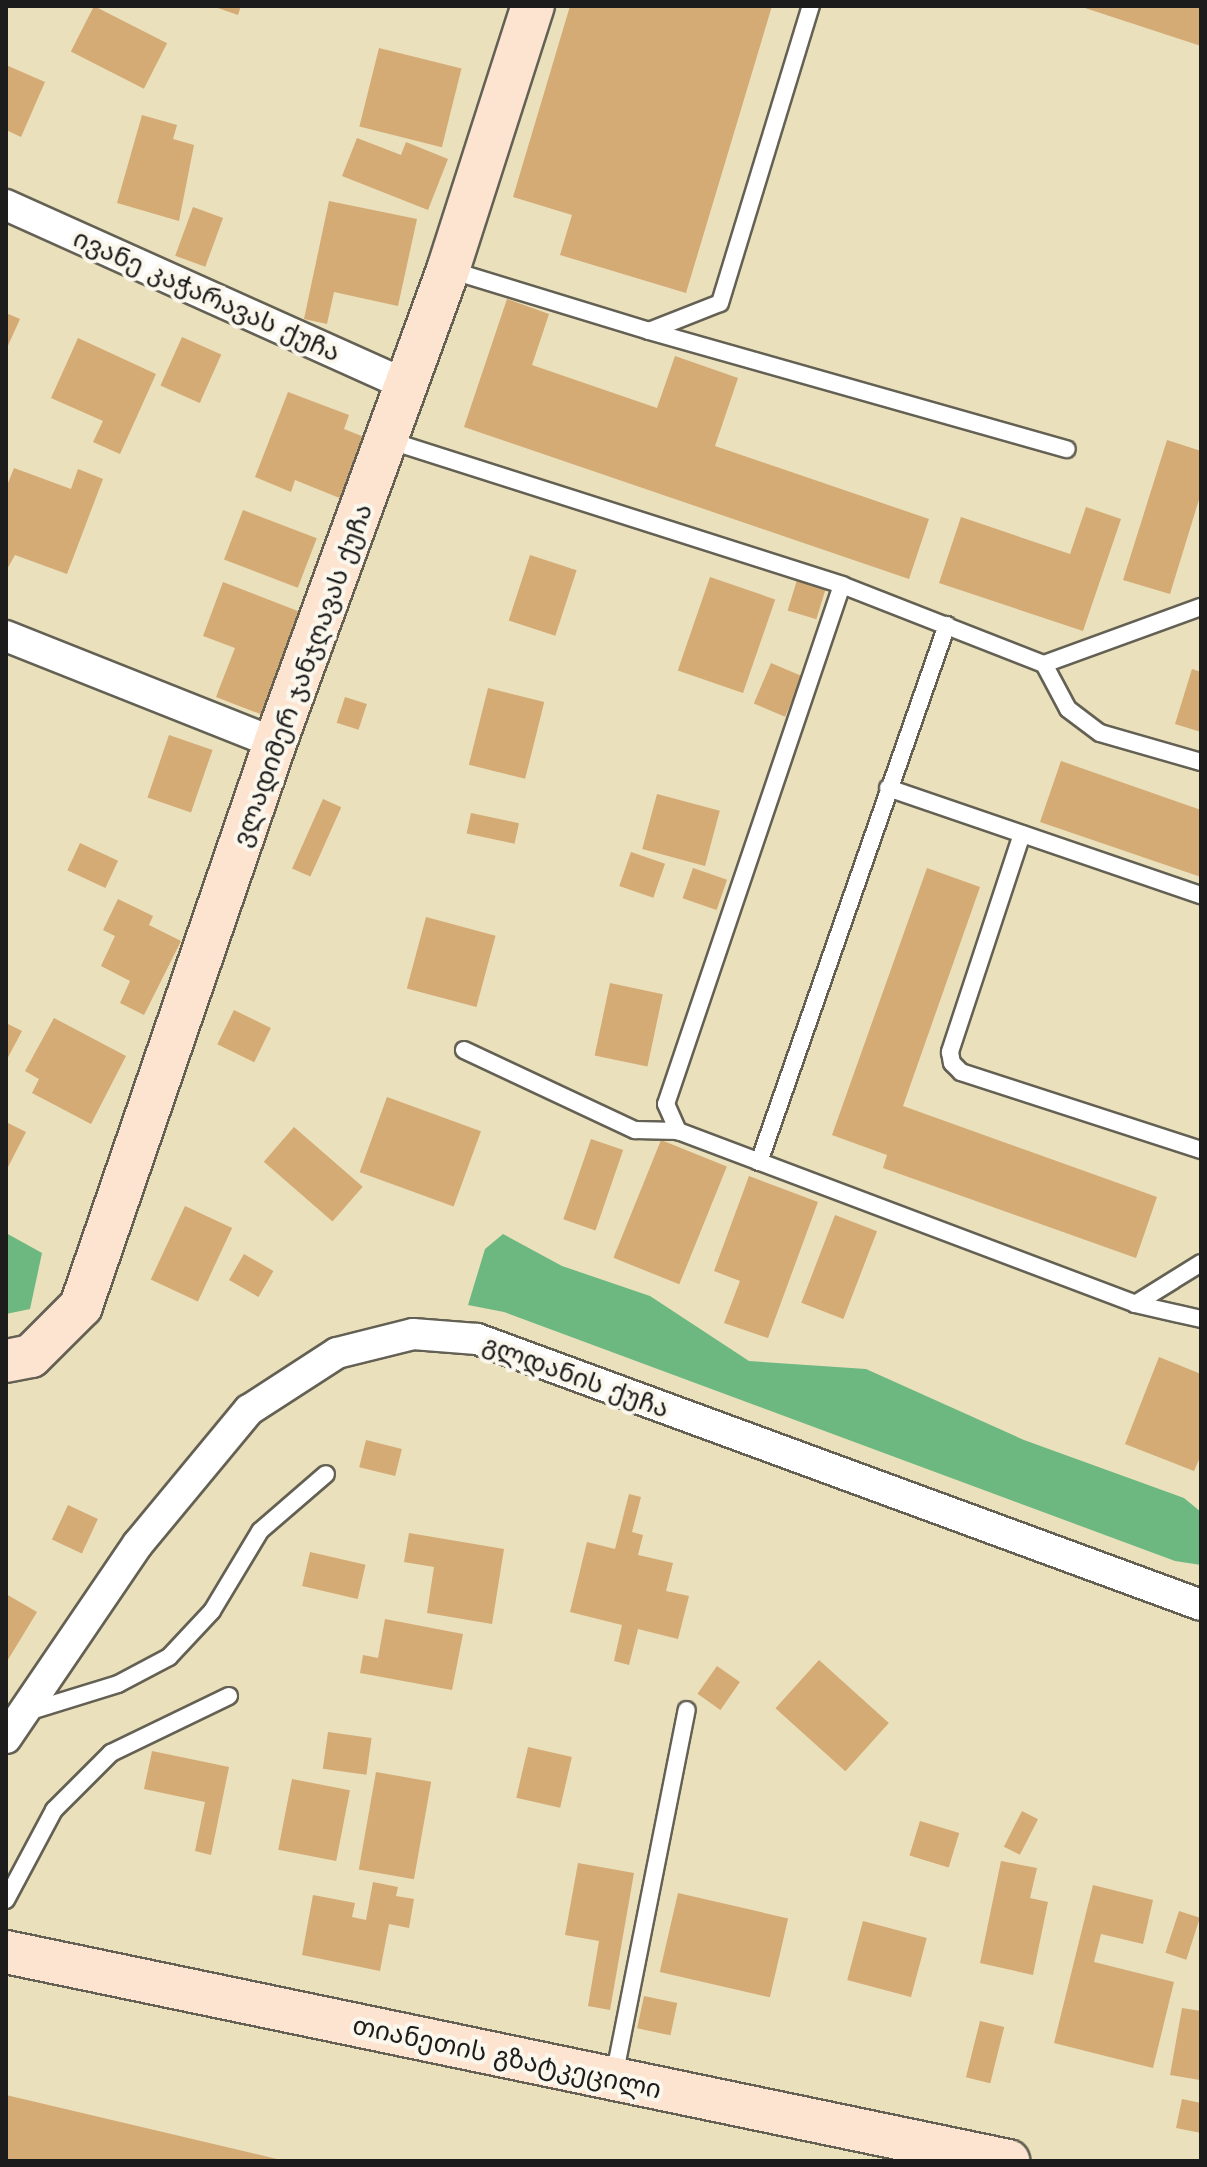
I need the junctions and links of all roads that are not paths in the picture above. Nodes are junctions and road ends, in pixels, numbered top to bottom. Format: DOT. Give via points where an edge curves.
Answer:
graph roads {
  1 [pos="533,6"];
  2 [pos="811,6"];
  3 [pos="6,205"];
  4 [pos="448,270"];
  5 [pos="649,331"];
  6 [pos="407,385"];
  7 [pos="388,440"];
  8 [pos="1067,449"];
  9 [pos="842,585"];
  10 [pos="1201,607"];
  11 [pos="947,625"];
  12 [pos="6,636"];
  13 [pos="1044,664"];
  14 [pos="275,743"];
  15 [pos="1201,762"];
  16 [pos="888,788"];
  17 [pos="1022,834"];
  18 [pos="1201,895"];
  19 [pos="464,1050"];
  20 [pos="678,1131"];
  21 [pos="1201,1150"];
  22 [pos="759,1162"];
  23 [pos="1201,1263"];
  24 [pos="1135,1304"];
  25 [pos="1201,1319"];
  26 [pos="6,1361"];
  27 [pos="326,1474"];
  28 [pos="1201,1605"];
  29 [pos="229,1696"];
  30 [pos="687,1710"];
  31 [pos="14,1726"];
  32 [pos="6,1900"];
  33 [pos="6,1952"];
  34 [pos="614,2079"];
  35 [pos="1008,2161"];
  1 -- 4 [label="street, ვლადიმერ ჯანჯღავას ქუჩა"];
  2 -- 5 [label="lane" via="720,303"];
  3 -- 6 [label="street, ივანე კაჭარავას ქუჩა"];
  4 -- 5 [label="lane"];
  4 -- 6 [label="street, ვლადიმერ ჯანჯღავას ქუჩა"];
  5 -- 8 [label="lane"];
  6 -- 7 [label="street, ვლადიმერ ჯანჯღავას ქუჩა"];
  7 -- 9 [label="lane"];
  7 -- 14 [label="street, ვლადიმერ ჯანჯღავას ქუჩა"];
  9 -- 11 [label="lane"];
  9 -- 20 [label="lane" via="666,1104"];
  10 -- 13 [label="lane"];
  11 -- 13 [label="lane"];
  11 -- 16 [label="lane"];
  12 -- 14 [label="street"];
  13 -- 15 [label="lane" via="1068,709 1100,733"];
  14 -- 26 [label="street, ვლადიმერ ჯანჯღავას ქუჩა" via="81,1306 31,1356"];
  16 -- 17 [label="lane"];
  16 -- 22 [label="lane"];
  17 -- 18 [label="lane"];
  17 -- 21 [label="lane" via="950,1052 952,1063 961,1072"];
  19 -- 20 [label="lane" via="635,1130"];
  20 -- 22 [label="lane"];
  22 -- 24 [label="lane"];
  23 -- 24 [label="lane"];
  24 -- 25 [label="lane"];
  27 -- 31 [label="lane" via="260,1531 212,1611 169,1657"];
  28 -- 31 [label="street, გლდანის ქუჩა" via="477,1339 413,1334 337,1353 249,1410 138,1544"];
  29 -- 32 [label="lane" via="111,1753 54,1810"];
  30 -- 34 [label="lane"];
  33 -- 34 [label="street, თიანეთის გზატკეცილი"];
  34 -- 35 [label="street, თიანეთის გზატკეცილი"];
}
